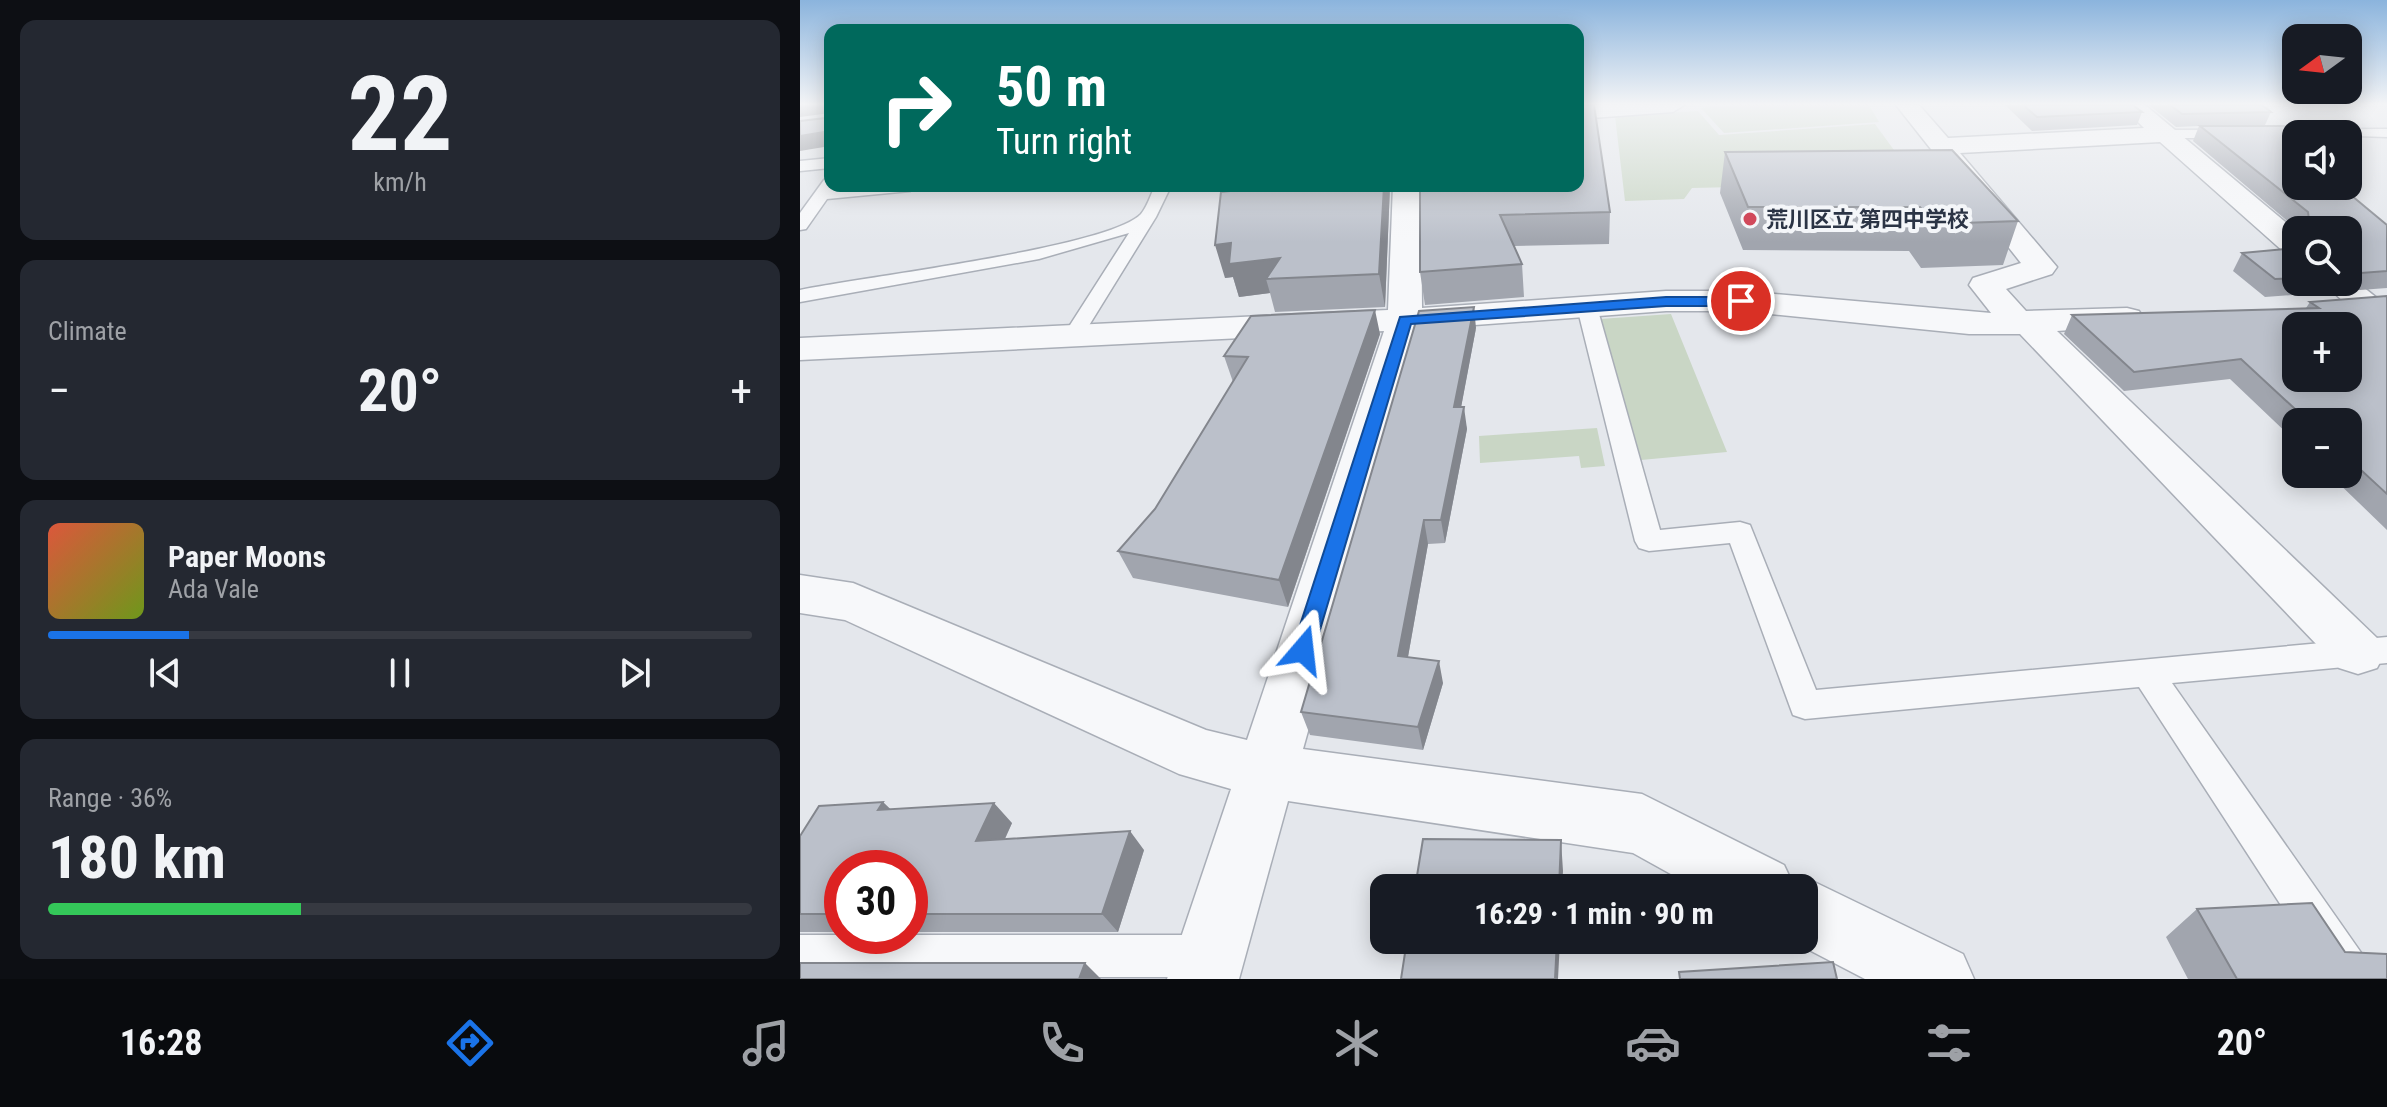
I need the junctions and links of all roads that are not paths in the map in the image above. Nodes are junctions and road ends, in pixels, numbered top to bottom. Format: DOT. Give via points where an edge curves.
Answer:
graph roads {
  1 [pos="1947,151"];
  2 [pos="2186,151"];
  3 [pos="824,164"];
  4 [pos="800,166"];
  5 [pos="824,192"];
  6 [pos="1160,192"];
  7 [pos="1407,192"];
  8 [pos="1148,217"];
  9 [pos="800,225"];
  10 [pos="2282,235"];
  11 [pos="800,296"];
  12 [pos="2332,296"];
  13 [pos="1587,307"];
  14 [pos="2380,310"];
  15 [pos="2153,317"];
  16 [pos="1405,320"];
  17 [pos="2023,324"];
  18 [pos="1073,336"];
  19 [pos="800,349"];
  20 [pos="800,594"];
  21 [pos="2372,652"];
  22 [pos="2147,673"];
  23 [pos="1266,771"];
  24 [pos="1735,874"];
  25 [pos="1818,918"];
  26 [pos="800,956"];
  27 [pos="1206,967"];
  28 [pos="1938,979"];
  29 [pos="2354,979"];
  1 -- 17 [label="street" via="2041,267 1985,285"];
  2 -- 10 [label="street"];
  3 -- 4 [label="lane"];
  5 -- 9 [label="lane"];
  6 -- 8 [label="lane"];
  7 -- 16 [label="street"];
  8 -- 11 [label="lane" via="1085,245"];
  8 -- 18 [label="lane"];
  12 -- 14 [label="street"];
  13 -- 16 [label="street"];
  13 -- 17 [label="street" via="1741,301 1936,322"];
  13 -- 22 [label="lane" via="1649,541 1740,532 1805,705"];
  15 -- 17 [label="street"];
  16 -- 18 [label="street"];
  16 -- 23 [label="street"];
  17 -- 21 [label="street"];
  18 -- 19 [label="street"];
  20 -- 23 [label="street" via="853,602 1200,755"];
  21 -- 22 [label="lane"];
  22 -- 29 [label="lane"];
  23 -- 24 [label="street" via="1642,824"];
  23 -- 27 [label="street"];
  25 -- 28 [label="street"];
  26 -- 27 [label="lane"];
}
